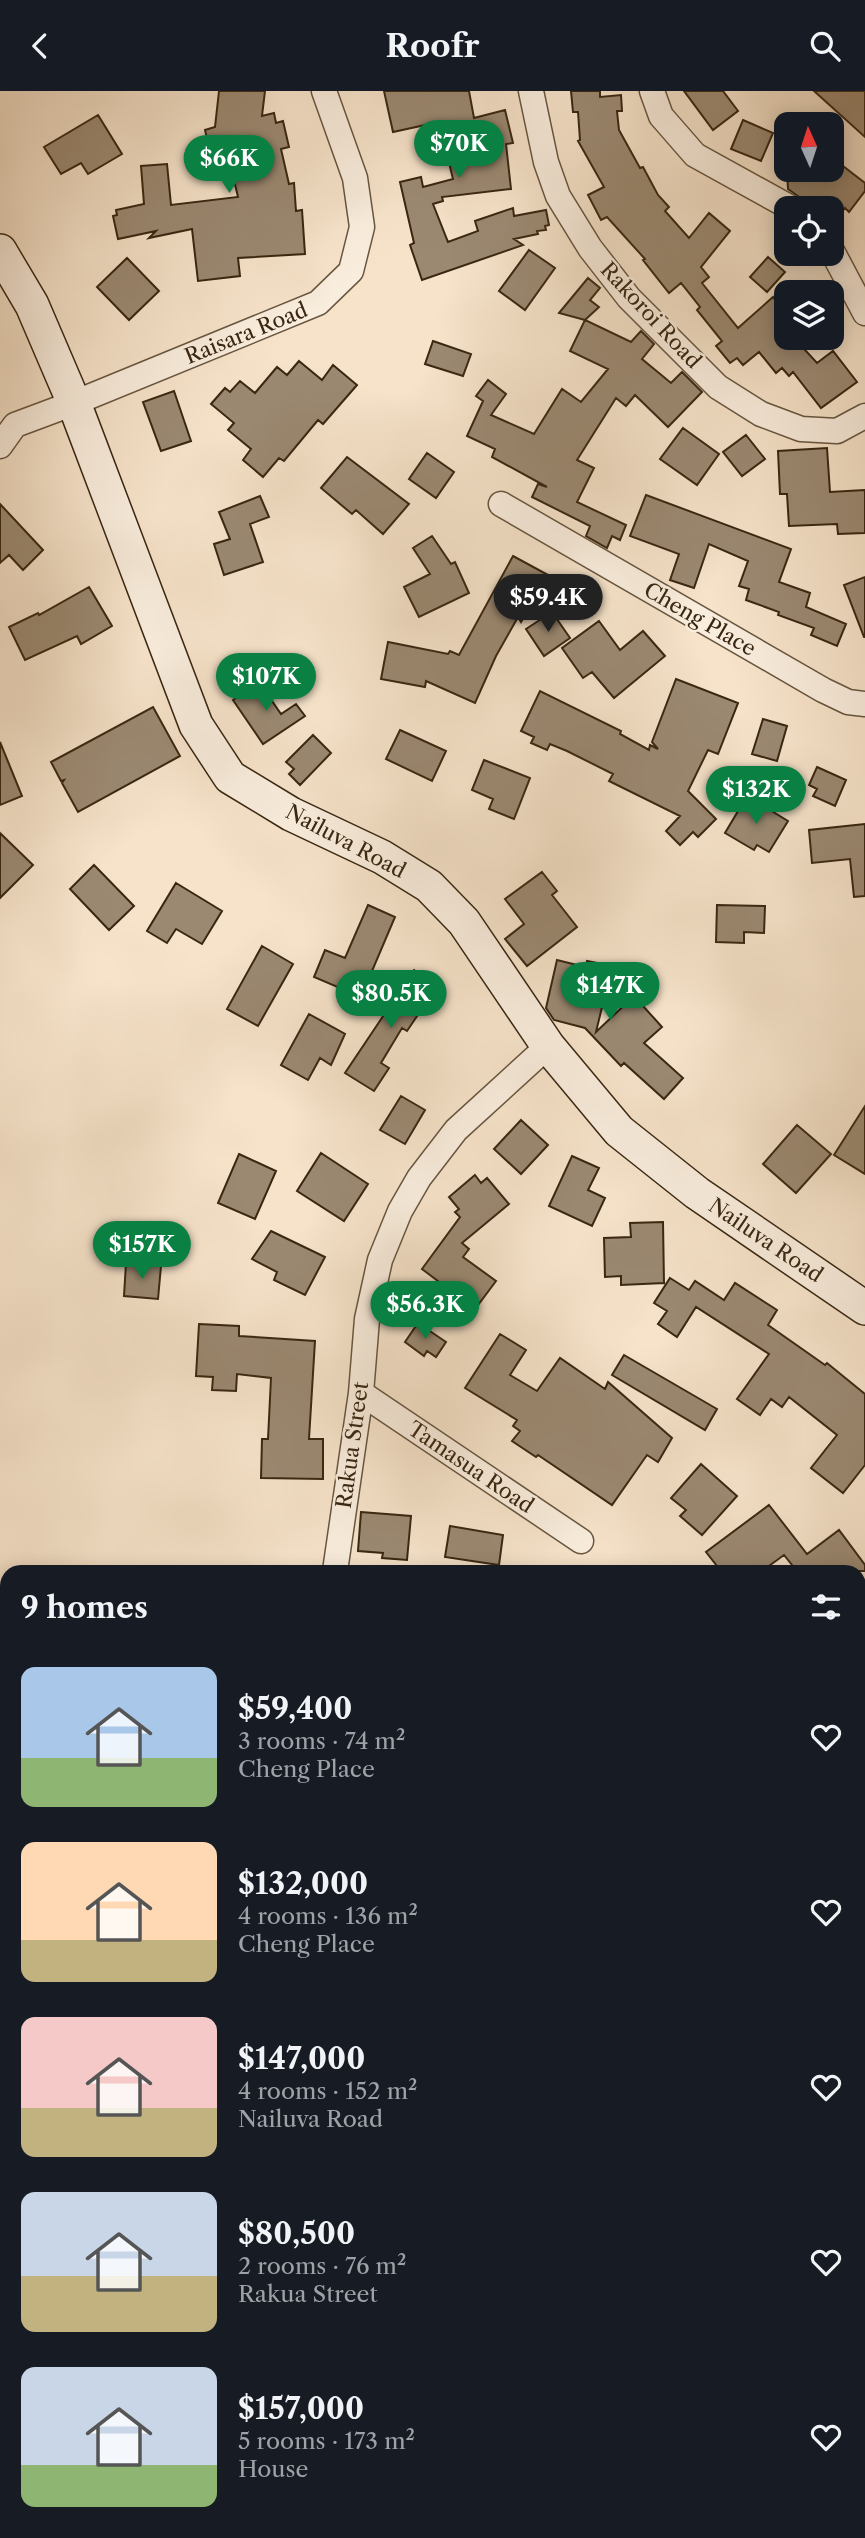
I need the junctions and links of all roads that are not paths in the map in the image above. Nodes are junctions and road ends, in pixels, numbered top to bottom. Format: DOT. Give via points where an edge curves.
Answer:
graph roads {
  1 [pos="324,91"];
  2 [pos="531,91"];
  3 [pos="652,91"];
  4 [pos="774,198"];
  5 [pos="0,251"];
  6 [pos="840,266"];
  7 [pos="865,313"];
  8 [pos="74,403"];
  9 [pos="865,416"];
  10 [pos="0,446"];
  11 [pos="501,504"];
  12 [pos="865,704"];
  13 [pos="548,1046"];
  14 [pos="865,1307"];
  15 [pos="361,1393"];
  16 [pos="581,1541"];
  17 [pos="335,1565"];
  1 -- 8 [label="street, Raisara Road" via="355,178 362,227 351,271 318,303"];
  2 -- 9 [label="street, Rakoroi Road" via="558,196 629,298 718,387 761,414 800,429 837,431"];
  3 -- 4 [label="street" via="661,116 695,155"];
  5 -- 8 [label="main road, Nailuva Road" via="32,305"];
  6 -- 7 [label="street"];
  8 -- 10 [label="street, Raisara Road" via="15,425"];
  8 -- 13 [label="main road, Nailuva Road" via="196,726 230,777 290,814 382,857 429,886 464,922"];
  11 -- 12 [label="street, Cheng Place" via="823,690"];
  13 -- 14 [label="main road, Nailuva Road" via="619,1131 697,1193"];
  13 -- 15 [label="street, Rakua Street" via="456,1130 400,1211 380,1260 367,1319"];
  15 -- 16 [label="street, Tamasua Road"];
  15 -- 17 [label="street, Rakua Street"];
}
